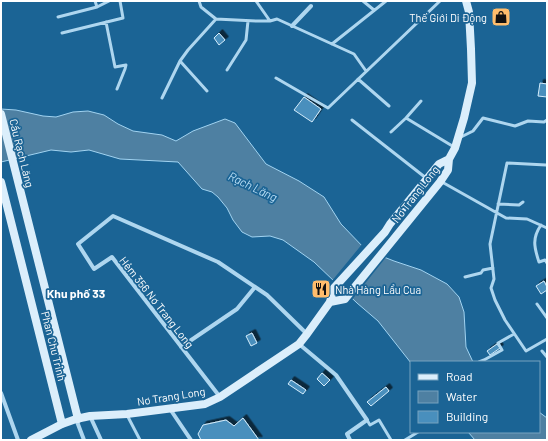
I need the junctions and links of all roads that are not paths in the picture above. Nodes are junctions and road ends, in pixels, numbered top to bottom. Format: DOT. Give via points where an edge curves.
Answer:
graph roads {
  1 [pos="95,1"];
  2 [pos="109,1"];
  3 [pos="120,1"];
  4 [pos="199,1"];
  5 [pos="256,1"];
  6 [pos="363,1"];
  7 [pos="386,1"];
  8 [pos="440,1"];
  9 [pos="466,1"];
  10 [pos="311,6"];
  11 [pos="97,7"];
  12 [pos="374,10"];
  13 [pos="58,17"];
  14 [pos="216,19"];
  15 [pos="248,21"];
  16 [pos="270,21"];
  17 [pos="106,22"];
  18 [pos="292,26"];
  19 [pos="62,33"];
  20 [pos="332,44"];
  21 [pos="180,61"];
  22 [pos="227,70"];
  23 [pos="366,71"];
  24 [pos="276,78"];
  25 [pos="358,79"];
  26 [pos="117,89"];
  27 [pos="207,91"];
  28 [pos="162,98"];
  29 [pos="421,101"];
  30 [pos="389,106"];
  31 [pos="1,114"];
  32 [pos="406,118"];
  33 [pos="352,120"];
  34 [pos="547,120"];
  35 [pos="391,132"];
  36 [pos="458,139"];
  37 [pos="455,148"];
  38 [pos="449,159"];
  39 [pos="546,165"];
  40 [pos="427,180"];
  41 [pos="1,182"];
  42 [pos="440,182"];
  43 [pos="22,198"];
  44 [pos="523,202"];
  45 [pos="498,204"];
  46 [pos="496,212"];
  47 [pos="541,225"];
  48 [pos="547,228"];
  49 [pos="547,263"];
  50 [pos="493,268"];
  51 [pos="465,277"];
  52 [pos="255,287"];
  53 [pos="330,302"];
  54 [pos="536,304"];
  55 [pos="547,318"];
  56 [pos="307,334"];
  57 [pos="514,334"];
  58 [pos="547,339"];
  59 [pos="299,344"];
  60 [pos="181,347"];
  61 [pos="542,351"];
  62 [pos="547,358"];
  63 [pos="482,361"];
  64 [pos="1,393"];
  65 [pos="220,397"];
  66 [pos="170,408"];
  67 [pos="126,414"];
  68 [pos="90,416"];
  69 [pos="77,419"];
  70 [pos="367,420"];
  71 [pos="62,424"];
  72 [pos="416,433"];
  73 [pos="349,439"];
  74 [pos="18,440"];
  75 [pos="32,440"];
  76 [pos="84,440"];
  77 [pos="101,440"];
  78 [pos="140,440"];
  79 [pos="191,440"];
  80 [pos="342,440"];
  81 [pos="391,440"];
  82 [pos="405,440"];
  1 -- 11 [label="lane"];
  2 -- 11 [label="lane"];
  3 -- 17 [label="lane" via="123,18"];
  4 -- 14 [label="lane"];
  5 -- 16 [label="lane"];
  6 -- 12 [label="lane"];
  7 -- 12 [label="lane"];
  8 -- 23 [label="lane"];
  9 -- 36 [label="main road, Nơ Trang Long" via="472,83"];
  10 -- 18 [label="street"];
  11 -- 13 [label="lane"];
  12 -- 20 [label="lane"];
  14 -- 15 [label="lane"];
  14 -- 21 [label="lane"];
  15 -- 16 [label="lane"];
  15 -- 22 [label="lane" via="246,40"];
  16 -- 18 [label="lane" via="277,20"];
  17 -- 19 [label="lane"];
  17 -- 26 [label="lane" via="116,67 126,65"];
  18 -- 20 [label="lane"];
  20 -- 23 [label="lane" via="354,54"];
  21 -- 27 [label="lane"];
  21 -- 28 [label="lane"];
  23 -- 25 [label="lane"];
  24 -- 25 [label="lane" via="328,108"];
  25 -- 30 [label="lane"];
  29 -- 32 [label="lane"];
  31 -- 43 [label="main road, Cầu Rạch Lăng"];
  32 -- 35 [label="lane"];
  32 -- 37 [label="lane"];
  33 -- 40 [label="lane"];
  34 -- 36 [label="lane" via="528,121 515,126 483,118 472,131"];
  36 -- 37 [label="main road, Nơ Trang Long"];
  37 -- 38 [label="main road, Nơ Trang Long"];
  38 -- 40 [label="main road, Nơ Trang Long" via="439,164"];
  38 -- 42 [label="main road, Nơ Trang Long" via="448,170"];
  39 -- 45 [label="lane" via="507,163"];
  40 -- 53 [label="main road, Nơ Trang Long" via="385,232 333,289"];
  41 -- 71 [label="main road, Phan Chu Trinh"];
  42 -- 46 [label="lane"];
  42 -- 53 [label="main road, Nơ Trang Long" via="345,299"];
  43 -- 69 [label="main road, Phan Chu Trinh"];
  44 -- 45 [label="lane" via="519,205"];
  45 -- 46 [label="lane"];
  46 -- 47 [label="lane" via="506,218 527,219"];
  46 -- 50 [label="lane" via="490,244"];
  47 -- 48 [label="lane"];
  47 -- 49 [label="lane" via="536,232 535,249 539,262 545,260"];
  50 -- 51 [label="lane"];
  50 -- 57 [label="lane" via="494,279 491,288"];
  52 -- 56 [label="street" via="267,295"];
  52 -- 60 [label="street" via="237,309"];
  52 -- 60 [label="street, Hẻm 356 Nơ Trang Long" via="218,262 113,216 78,244 94,269 112,257"];
  53 -- 56 [label="main road, Nơ Trang Long"];
  54 -- 55 [label="lane"];
  56 -- 59 [label="main road, Nơ Trang Long"];
  57 -- 58 [label="lane" via="526,351"];
  57 -- 63 [label="lane" via="498,343 502,350"];
  59 -- 65 [label="main road, Nơ Trang Long"];
  59 -- 70 [label="street" via="336,375"];
  60 -- 65 [label="street, Hẻm 356 Nơ Trang Long"];
  61 -- 62 [label="lane"];
  64 -- 74 [label="street"];
  65 -- 66 [label="main road, Nơ Trang Long" via="205,404"];
  66 -- 67 [label="main road, Nơ Trang Long"];
  66 -- 79 [label="street"];
  67 -- 68 [label="main road, Nơ Trang Long"];
  67 -- 78 [label="lane"];
  68 -- 69 [label="main road, Nơ Trang Long"];
  68 -- 77 [label="street"];
  69 -- 71 [label="main road, Nơ Trang Long"];
  69 -- 76 [label="street"];
  70 -- 73 [label="street" via="346,434"];
  70 -- 81 [label="lane" via="370,424 379,420"];
  71 -- 75 [label="main road, Nơ Trang Long"];
  72 -- 82 [label="lane"];
  73 -- 80 [label="street"];
}
